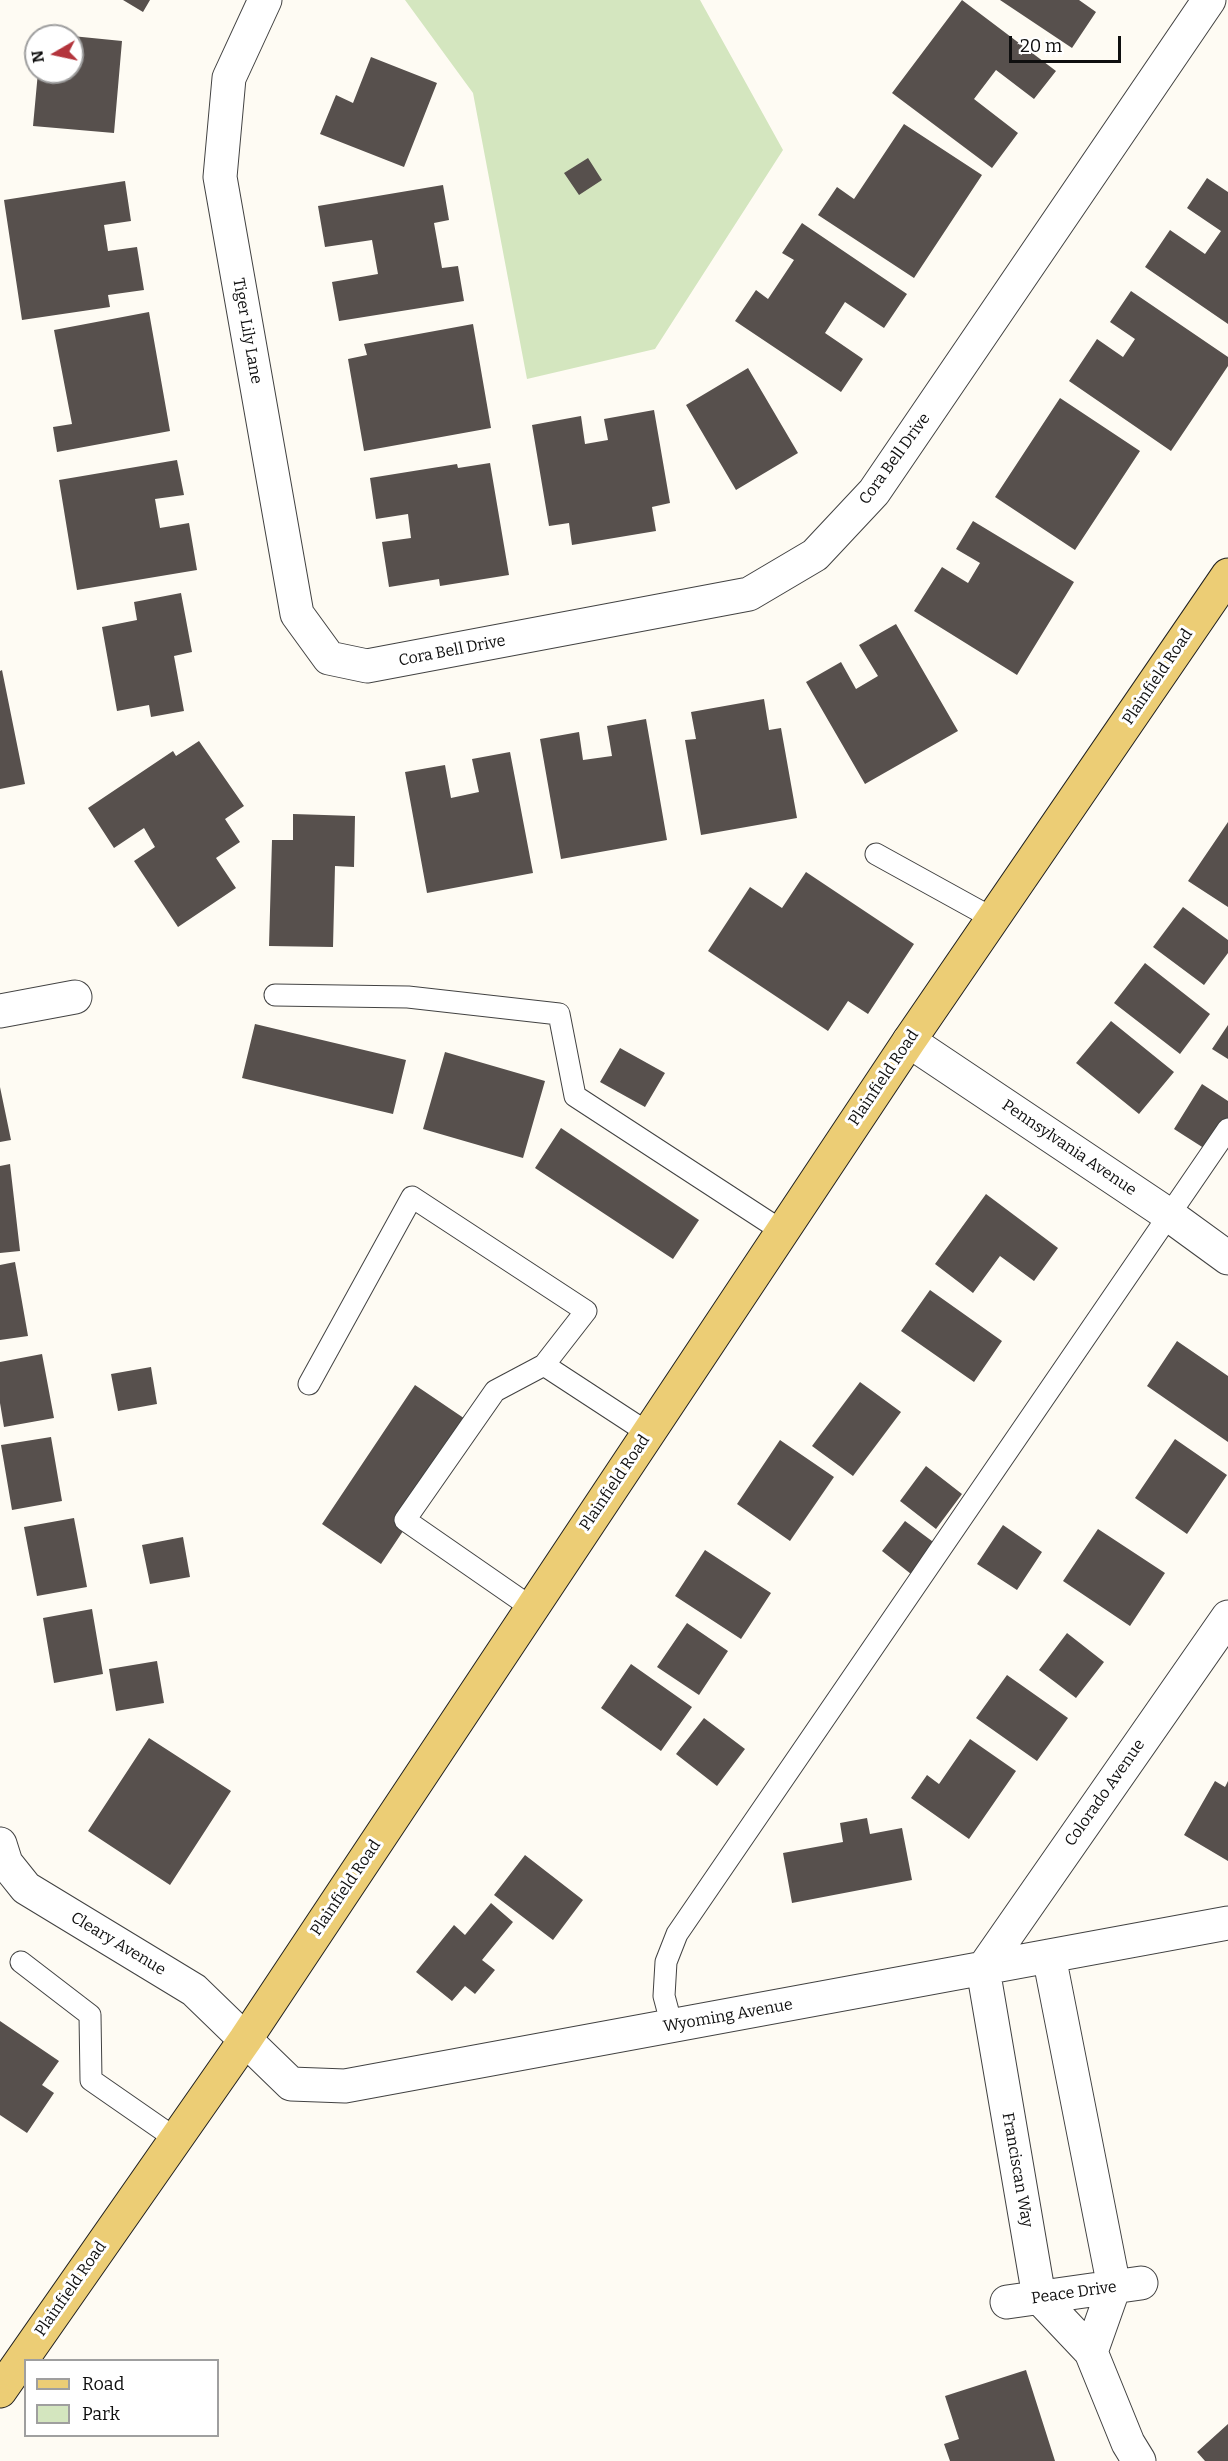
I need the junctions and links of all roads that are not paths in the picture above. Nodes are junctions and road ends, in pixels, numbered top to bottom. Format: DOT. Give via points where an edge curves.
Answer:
graph roads {
  1 [pos="265,0"];
  2 [pos="1209,0"];
  3 [pos="1228,575"];
  4 [pos="329,658"];
  5 [pos="876,854"];
  6 [pos="992,918"];
  7 [pos="275,995"];
  8 [pos="75,997"];
  9 [pos="0,1011"];
  10 [pos="909,1041"];
  11 [pos="1228,1129"];
  12 [pos="1169,1215"];
  13 [pos="782,1231"];
  14 [pos="1228,1258"];
  15 [pos="544,1365"];
  16 [pos="309,1384"];
  17 [pos="648,1433"];
  18 [pos="532,1608"];
  19 [pos="1228,1617"];
  20 [pos="0,1844"];
  21 [pos="1228,1923"];
  22 [pos="1049,1956"];
  23 [pos="21,1962"];
  24 [pos="982,1969"];
  25 [pos="672,2026"];
  26 [pos="244,2040"];
  27 [pos="176,2139"];
  28 [pos="1127,2285"];
  29 [pos="1039,2297"];
  30 [pos="1007,2302"];
  31 [pos="1091,2352"];
  32 [pos="6,2370"];
  33 [pos="1139,2461"];
  1 -- 4 [label="street, Tiger Lily Lane" via="229,78 220,177 297,614"];
  2 -- 4 [label="street, Cora Bell Drive" via="874,492 815,555 749,594 367,666"];
  3 -- 6 [label="main road, Plainfield Road"];
  5 -- 6 [label="lane"];
  6 -- 10 [label="main road, Plainfield Road"];
  7 -- 13 [label="lane" via="408,997 559,1014 575,1096"];
  8 -- 9 [label="street"];
  10 -- 12 [label="street, Pennsylvania Avenue"];
  10 -- 13 [label="main road, Plainfield Road"];
  11 -- 12 [label="lane"];
  12 -- 14 [label="street, Pennsylvania Avenue"];
  12 -- 25 [label="lane" via="677,1934 666,1962 664,1984"];
  13 -- 17 [label="main road, Plainfield Road"];
  15 -- 16 [label="lane" via="586,1311 412,1197"];
  15 -- 17 [label="lane"];
  15 -- 18 [label="lane" via="495,1391 405,1520"];
  17 -- 18 [label="main road, Plainfield Road"];
  18 -- 26 [label="main road, Plainfield Road"];
  19 -- 24 [label="street, Colorado Avenue"];
  20 -- 26 [label="street, Cleary Avenue" via="6,1863 26,1888 194,1990"];
  21 -- 22 [label="street, Wyoming Avenue"];
  22 -- 24 [label="street, Wyoming Avenue"];
  22 -- 28 [label="street"];
  23 -- 27 [label="lane" via="90,2015 91,2080"];
  24 -- 25 [label="street, Wyoming Avenue"];
  24 -- 29 [label="street, Franciscan Way"];
  25 -- 26 [label="street, Wyoming Avenue" via="345,2086 291,2084"];
  26 -- 27 [label="main road, Plainfield Road"];
  27 -- 32 [label="main road, Plainfield Road"];
  28 -- 29 [label="street, Peace Drive"];
  28 -- 31 [label="street"];
  29 -- 30 [label="street, Peace Drive"];
  29 -- 31 [label="street"];
  31 -- 33 [label="street"];
}
